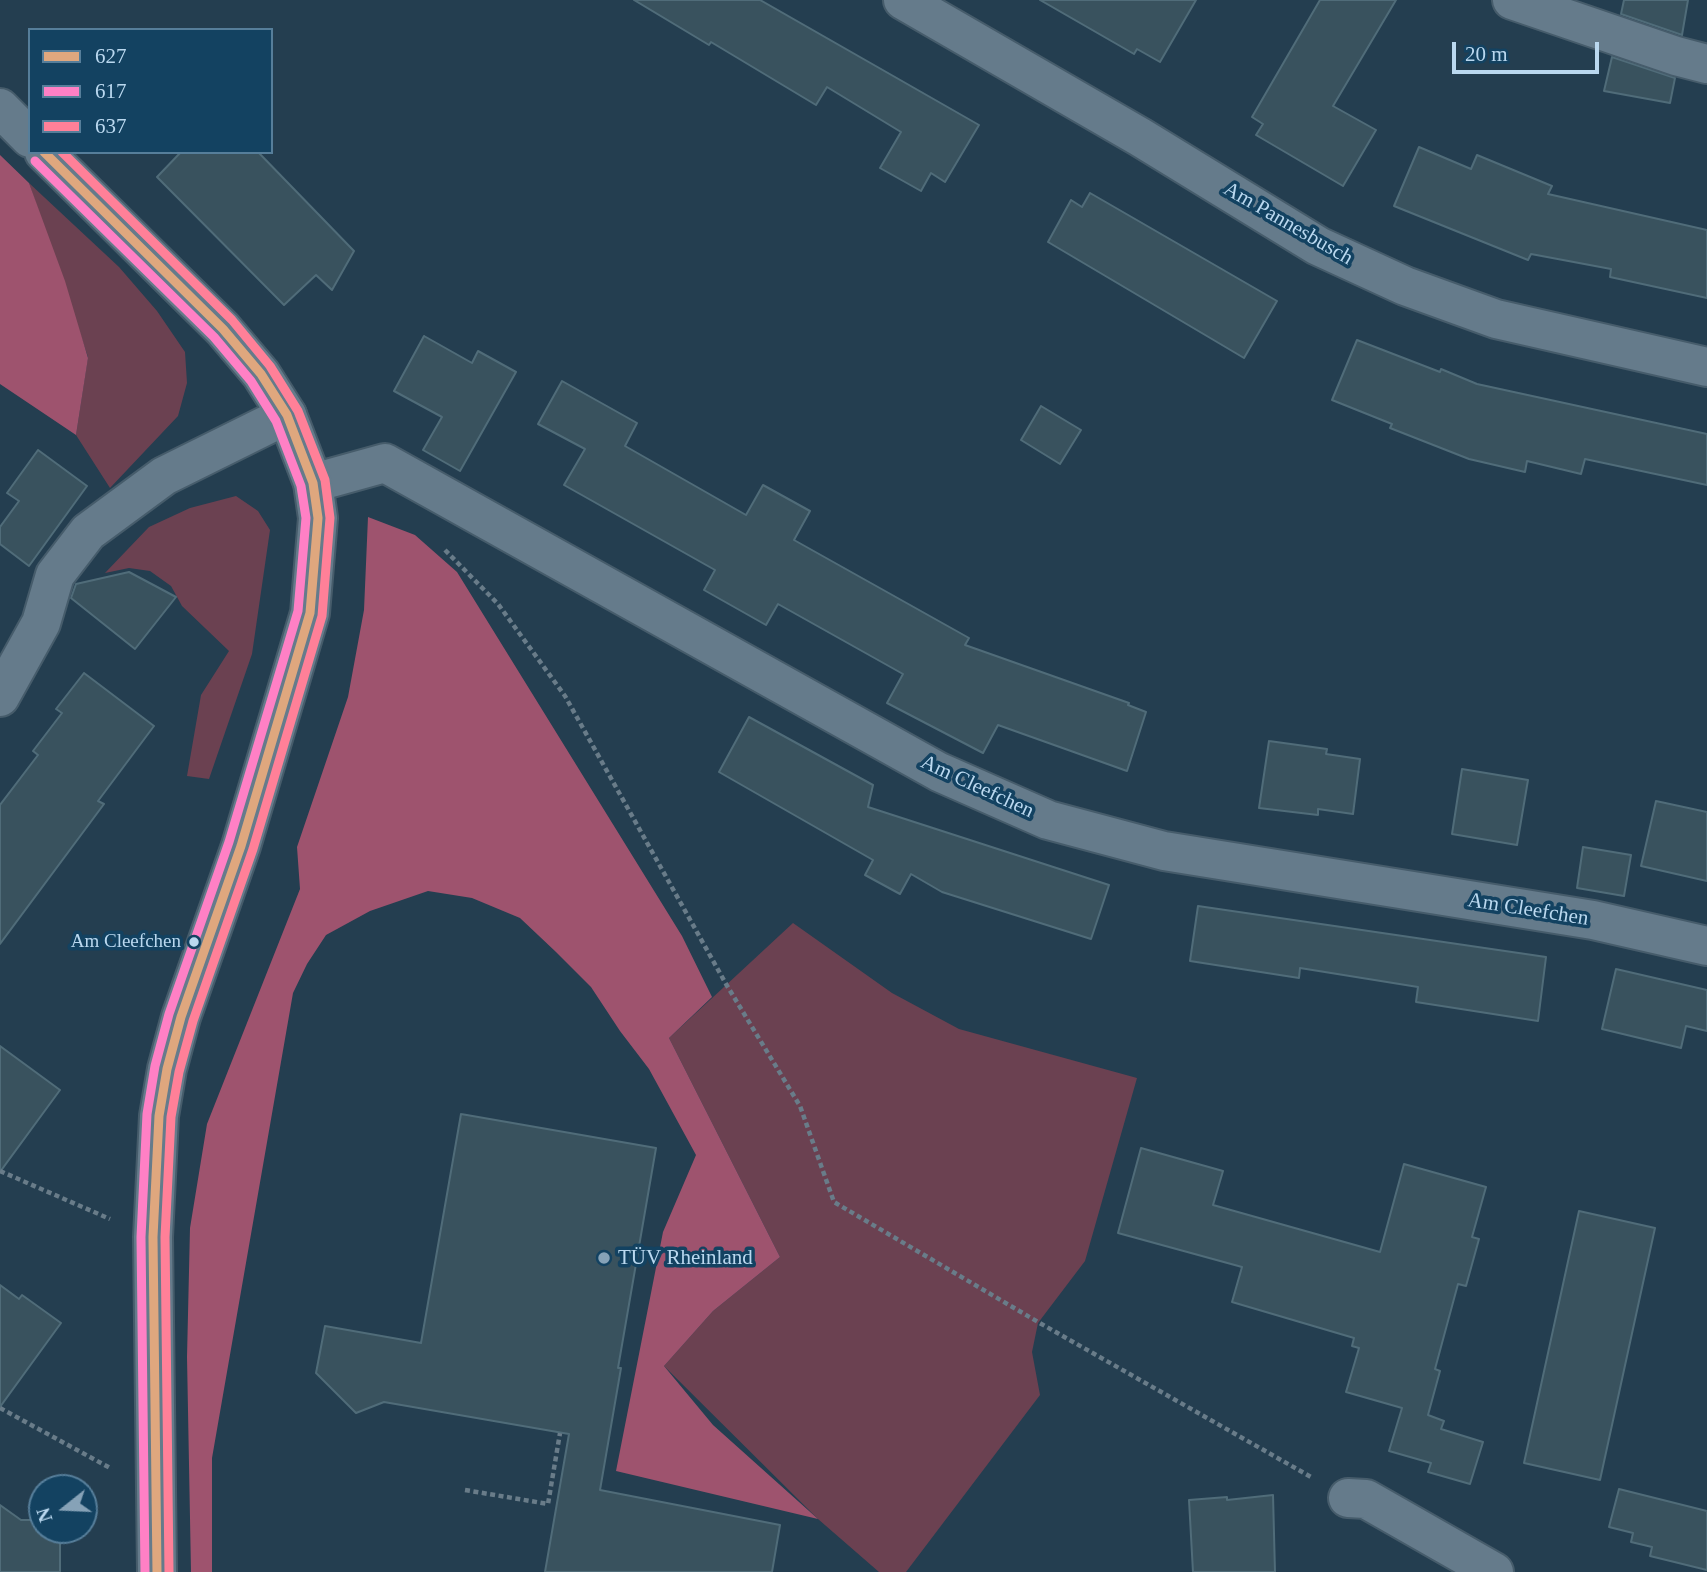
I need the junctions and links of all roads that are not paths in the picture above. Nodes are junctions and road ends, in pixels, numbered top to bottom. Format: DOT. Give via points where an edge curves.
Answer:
graph roads {
  1 [pos="903,0"];
  2 [pos="1512,0"];
  3 [pos="1707,64"];
  4 [pos="0,108"];
  5 [pos="28,136"];
  6 [pos="46,154"];
  7 [pos="1707,367"];
  8 [pos="287,415"];
  9 [pos="313,483"];
  10 [pos="0,697"];
  11 [pos="1707,946"];
  12 [pos="1348,1498"];
  13 [pos="157,1572"];
  14 [pos="1494,1572"];
  1 -- 7 [label="street, Am Pannesbusch" via="1140,136 1318,246 1405,286 1496,319"];
  2 -- 3 [label="street"];
  4 -- 5 [label="street"];
  6 -- 8 [label="street" via="223,329 261,374"];
  8 -- 9 [label="street"];
  8 -- 10 [label="street" via="164,476 88,532 55,575 41,623"];
  9 -- 11 [label="street, Am Cleefchen" via="384,463 939,772 1048,820 1164,852 1592,920"];
  9 -- 13 [label="street" via="318,518 310,613 241,846 181,1017 159,1116 153,1237"];
  12 -- 14 [label="street" via="1366,1499"];
}
